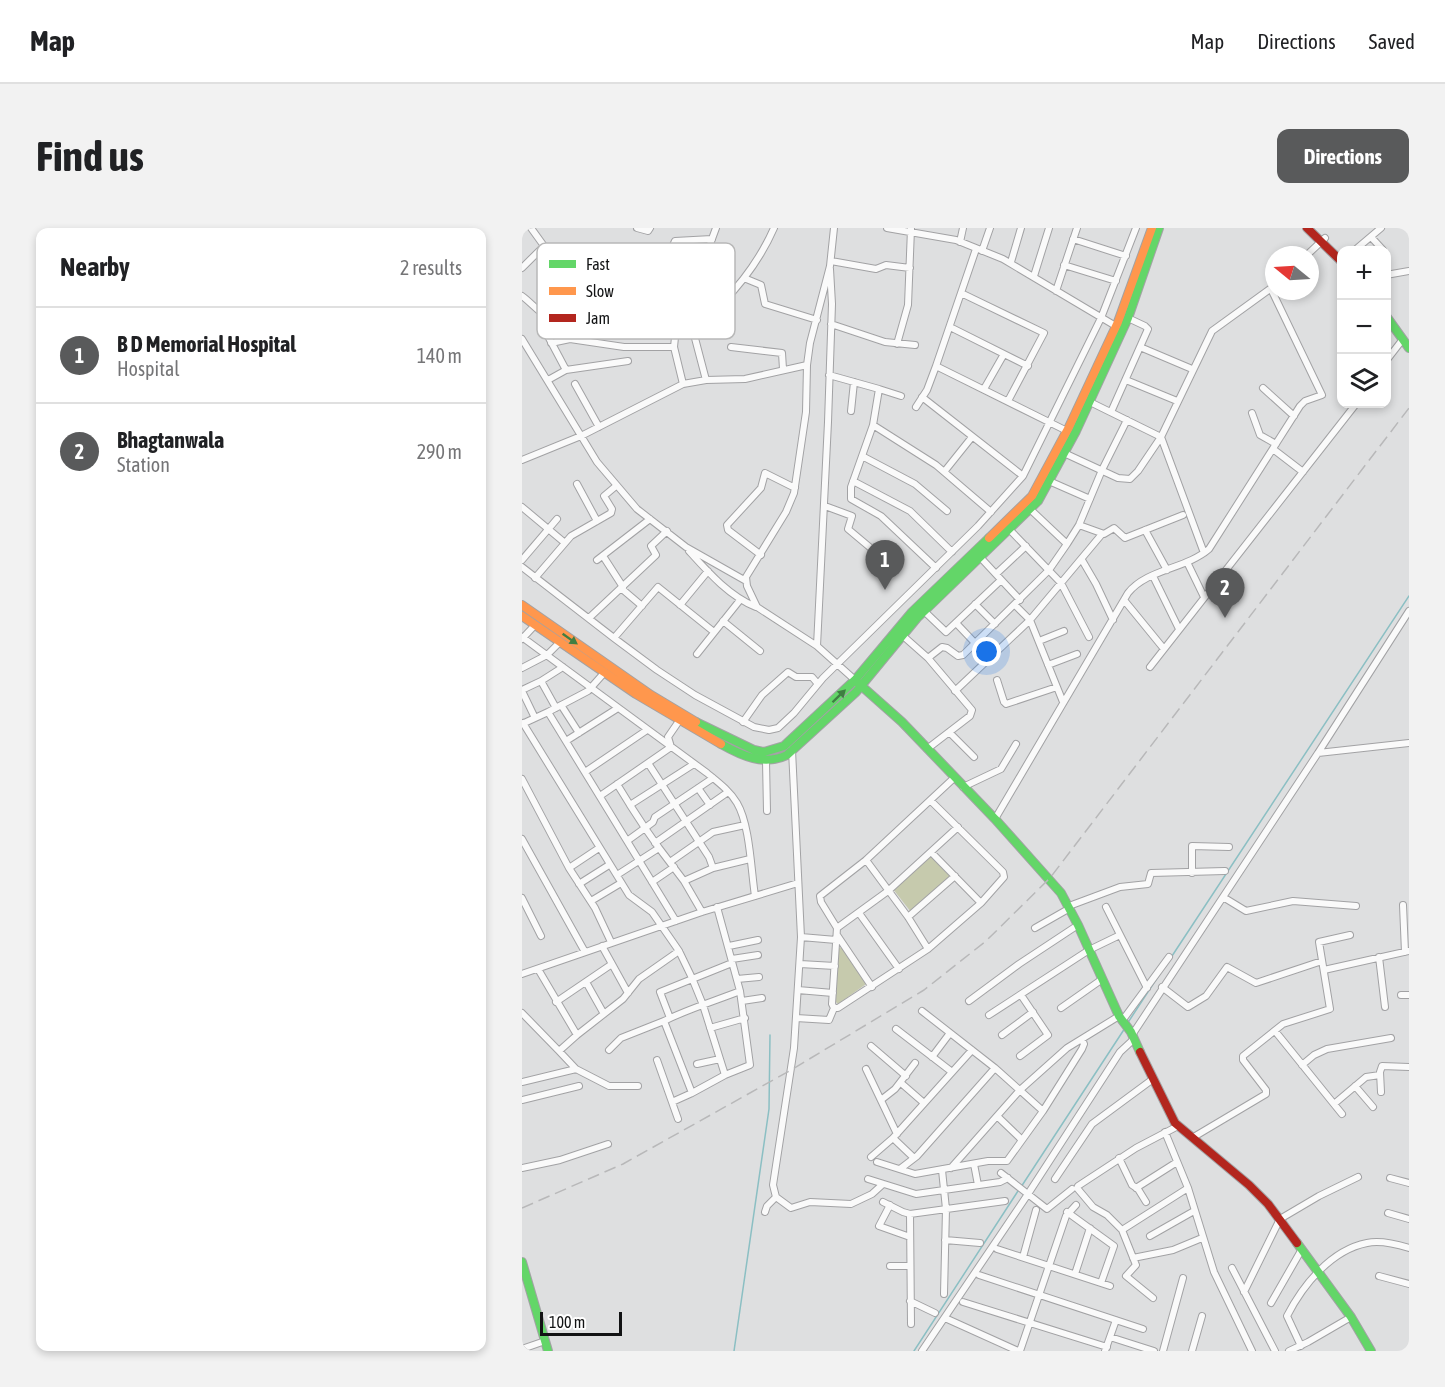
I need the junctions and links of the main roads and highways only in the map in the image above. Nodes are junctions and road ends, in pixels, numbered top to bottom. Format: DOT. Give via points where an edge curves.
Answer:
graph roads {
  1 [pos="1152,228"];
  2 [pos="1160,228"];
  3 [pos="1307,228"];
  4 [pos="1315,228"];
  5 [pos="1323,240"];
  6 [pos="1337,251"];
  7 [pos="1337,257"];
  8 [pos="1391,323"];
  9 [pos="1119,328"];
  10 [pos="1409,348"];
  11 [pos="522,605"];
  12 [pos="522,616"];
  13 [pos="858,683"];
  14 [pos="522,1262"];
  15 [pos="548,1351"];
  16 [pos="1371,1351"];
  1 -- 9 [label="main road"];
  2 -- 9 [label="main road" via="1128,318"];
  3 -- 5 [label="main road"];
  4 -- 5 [label="main road"];
  5 -- 6 [label="main road"];
  5 -- 7 [label="main road"];
  8 -- 10 [label="main road"];
  9 -- 13 [label="main road" via="1032,496 912,612"];
  9 -- 13 [label="main road" via="1090,402 1038,501 924,611"];
  11 -- 13 [label="main road, one-way" via="687,717 721,736 764,752 784,746"];
  12 -- 13 [label="main road" via="679,721 750,757 781,758"];
  13 -- 16 [label="main road" via="902,722 1050,878 1069,907 1167,1110 1178,1126 1257,1192 1280,1218"];
  14 -- 15 [label="main road"];
}
